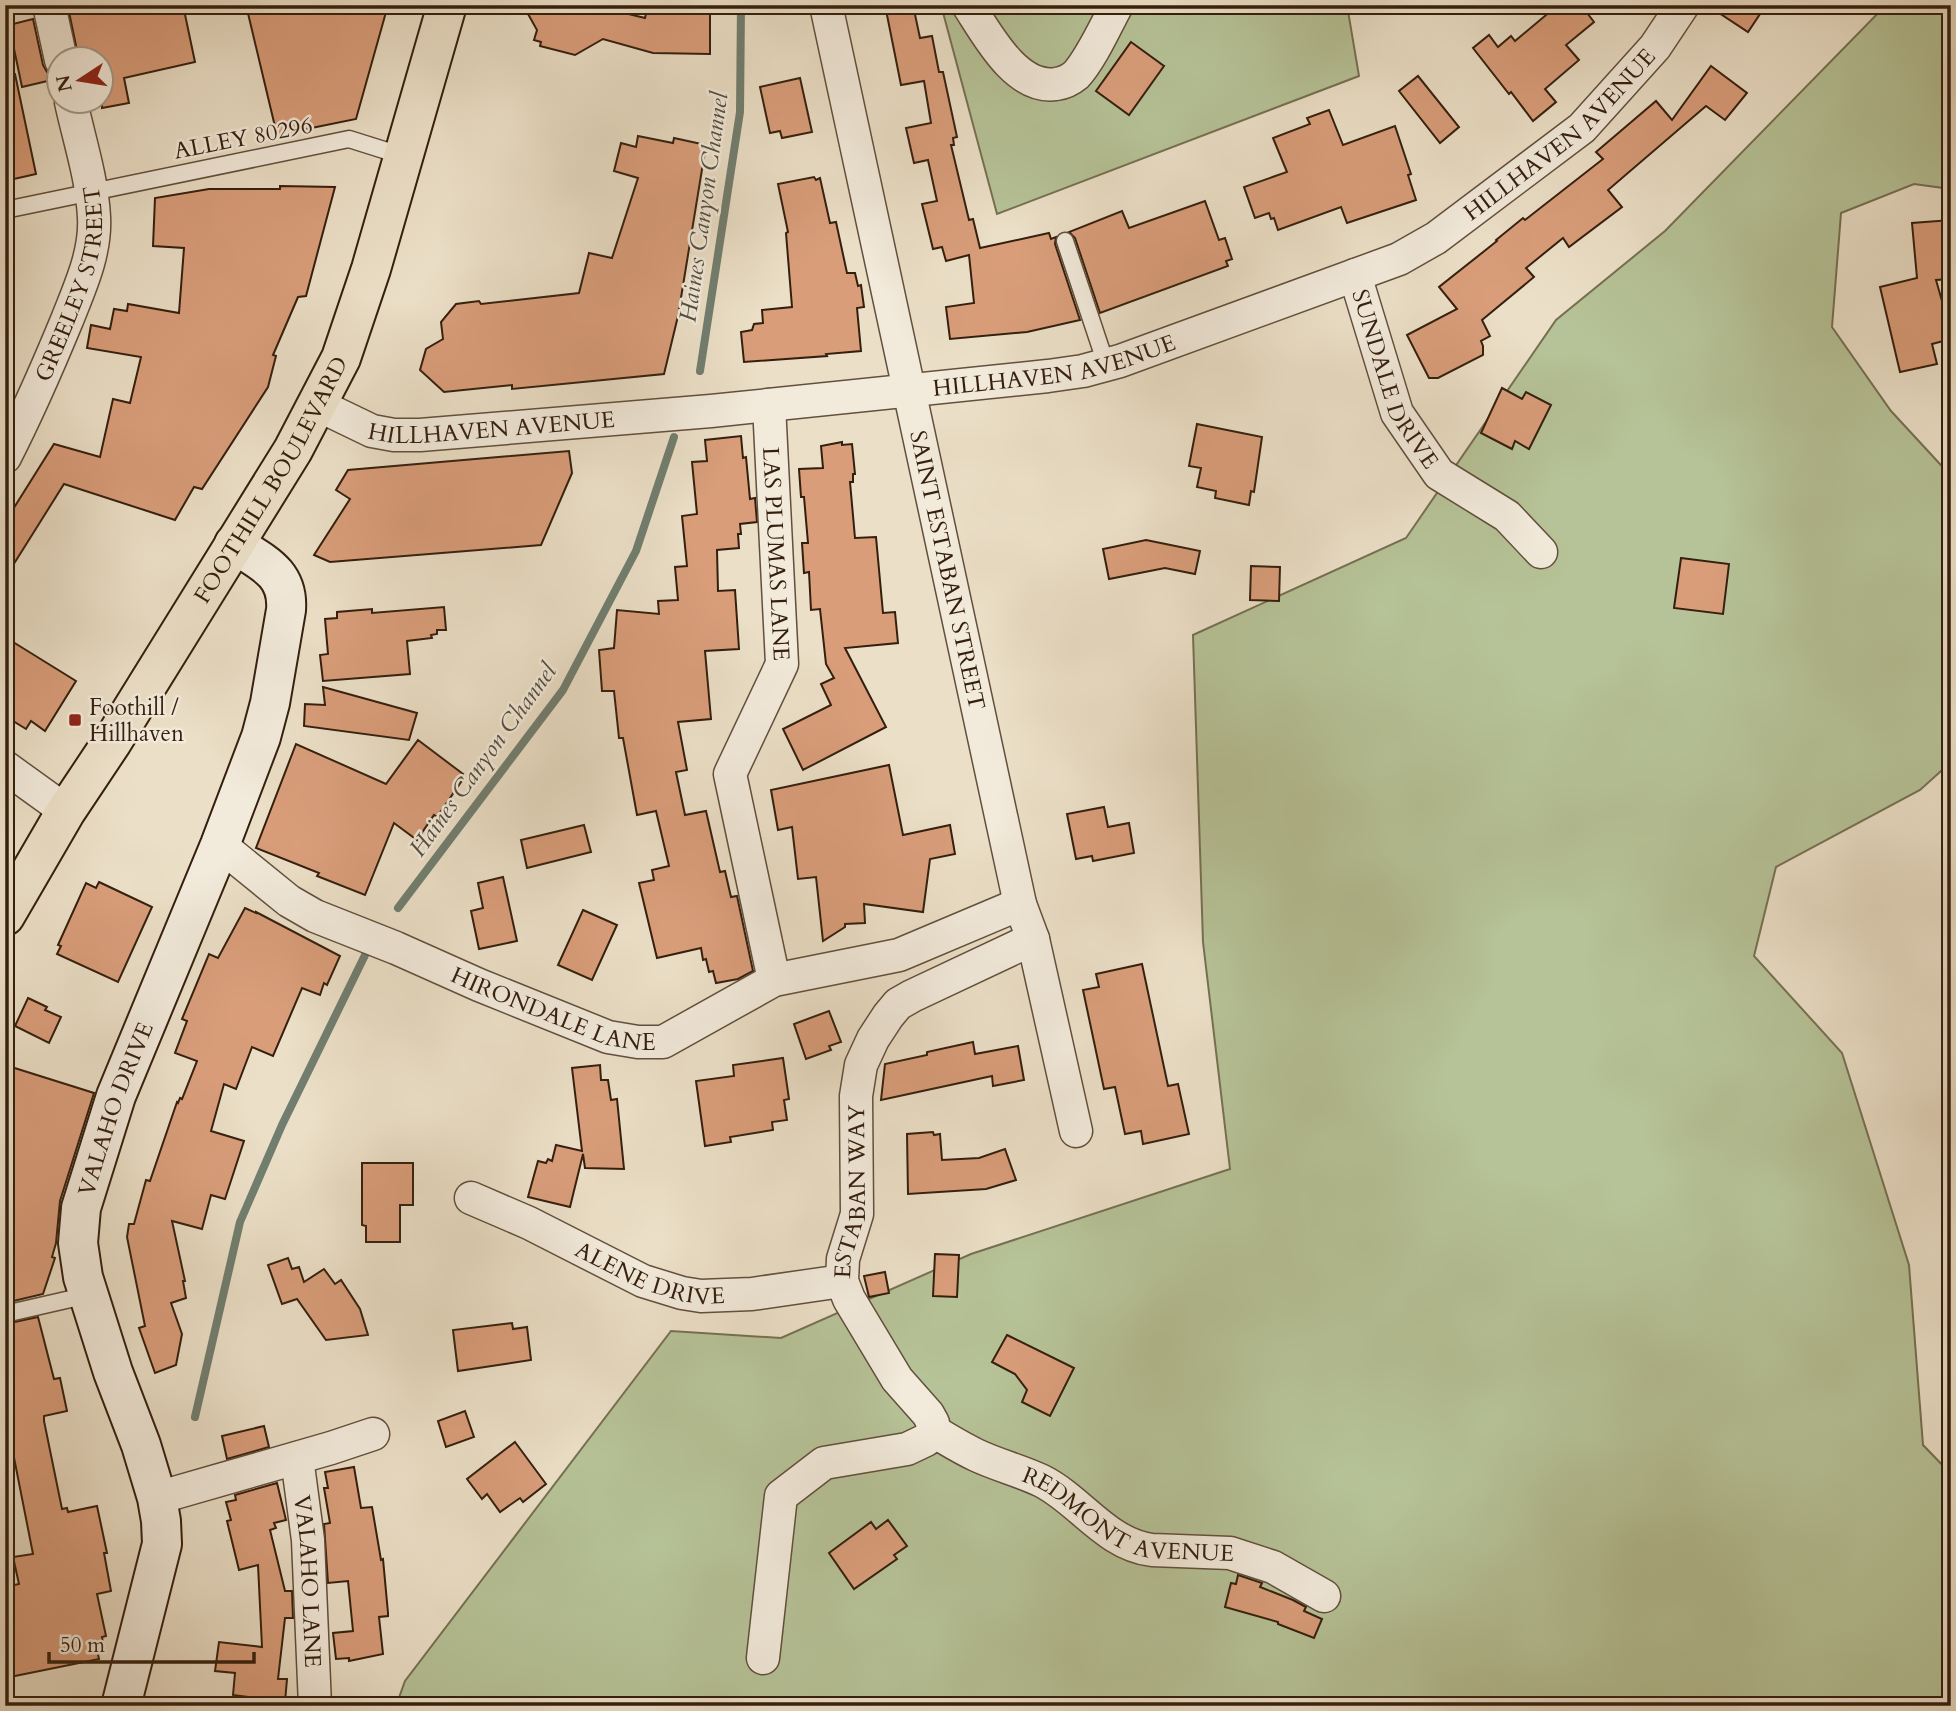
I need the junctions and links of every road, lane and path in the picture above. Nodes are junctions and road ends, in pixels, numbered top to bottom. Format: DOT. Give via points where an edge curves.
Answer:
graph roads {
  1 [pos="49,5"];
  2 [pos="447,5"];
  3 [pos="826,5"];
  4 [pos="968,5"];
  5 [pos="1117,5"];
  6 [pos="1683,5"];
  7 [pos="58,46"];
  8 [pos="74,116"];
  9 [pos="403,156"];
  10 [pos="91,192"];
  11 [pos="5,210"];
  12 [pos="1065,241"];
  13 [pos="1355,275"];
  14 [pos="1106,364"];
  15 [pos="910,389"];
  16 [pos="318,405"];
  17 [pos="769,405"];
  18 [pos="5,457"];
  19 [pos="234,544"];
  20 [pos="1541,552"];
  21 [pos="5,766"];
  22 [pos="66,811"];
  23 [pos="220,845"];
  24 [pos="1020,904"];
  25 [pos="5,916"];
  26 [pos="1033,939"];
  27 [pos="774,980"];
  28 [pos="1076,1131"];
  29 [pos="471,1198"];
  30 [pos="842,1281"];
  31 [pos="88,1295"];
  32 [pos="5,1314"];
  33 [pos="933,1431"];
  34 [pos="373,1434"];
  35 [pos="297,1458"];
  36 [pos="157,1499"];
  37 [pos="1324,1596"];
  38 [pos="764,1658"];
  39 [pos="121,1706"];
  40 [pos="315,1706"];
  1 -- 7 [label="street"];
  2 -- 9 [label="main road, FOOTHILL BOULEVARD"];
  3 -- 15 [label="street, SAINT ESTABAN STREET"];
  4 -- 5 [label="street" via="1021,75 1049,85 1076,75"];
  6 -- 13 [label="street, HILLHAVEN AVENUE" via="1655,47 1582,128 1436,237 1399,259"];
  8 -- 10 [label="street, GREELEY STREET"];
  9 -- 10 [label="lane, ALLEY 80296" via="349,139"];
  9 -- 16 [label="main road, FOOTHILL BOULEVARD" via="357,316"];
  10 -- 11 [label="lane, ALLEY 80296"];
  10 -- 18 [label="street, GREELEY STREET" via="92,253 51,360"];
  12 -- 14 [label="lane"];
  13 -- 14 [label="street, HILLHAVEN AVENUE"];
  13 -- 20 [label="street, SUNDALE DRIVE" via="1397,413 1439,474 1507,516"];
  14 -- 15 [label="street, HILLHAVEN AVENUE" via="1048,376"];
  15 -- 17 [label="street, HILLHAVEN AVENUE"];
  15 -- 24 [label="street, SAINT ESTABAN STREET"];
  16 -- 17 [label="street, HILLHAVEN AVENUE" via="372,431 420,435"];
  16 -- 19 [label="main road, FOOTHILL BOULEVARD"];
  17 -- 27 [label="street, LAS PLUMAS LANE" via="782,664 730,774"];
  19 -- 22 [label="main road, FOOTHILL BOULEVARD"];
  19 -- 23 [label="street, VALAHO DRIVE" via="278,575 287,597 261,737"];
  21 -- 22 [label="street"];
  22 -- 25 [label="main road, FOOTHILL BOULEVARD"];
  23 -- 27 [label="street, HIRONDALE LANE" via="289,901 315,916 608,1037 663,1042"];
  23 -- 31 [label="street, VALAHO DRIVE" via="116,1096 81,1208 78,1243"];
  24 -- 26 [label="street, SAINT ESTABAN STREET"];
  24 -- 27 [label="street, HIRONDALE LANE" via="900,955"];
  26 -- 28 [label="street, SAINT ESTABAN STREET"];
  26 -- 30 [label="street, ESTABAN WAY" via="898,1004 873,1039 858,1080 857,1214 843,1259"];
  29 -- 30 [label="street, ALENE DRIVE" via="643,1281 682,1293 752,1294"];
  30 -- 33 [label="street, ESTABAN WAY" via="897,1379 928,1414"];
  31 -- 32 [label="lane"];
  31 -- 36 [label="street, VALAHO DRIVE"];
  33 -- 37 [label="street, REDMONT AVENUE" via="976,1455 1043,1482 1113,1536 1140,1549 1230,1553 1273,1567"];
  33 -- 38 [label="street" via="907,1449 824,1463 781,1496"];
  34 -- 35 [label="street"];
  35 -- 36 [label="street"];
  35 -- 40 [label="street, VALAHO LANE" via="308,1540"];
  36 -- 39 [label="street, VALAHO DRIVE" via="162,1544"];
}
